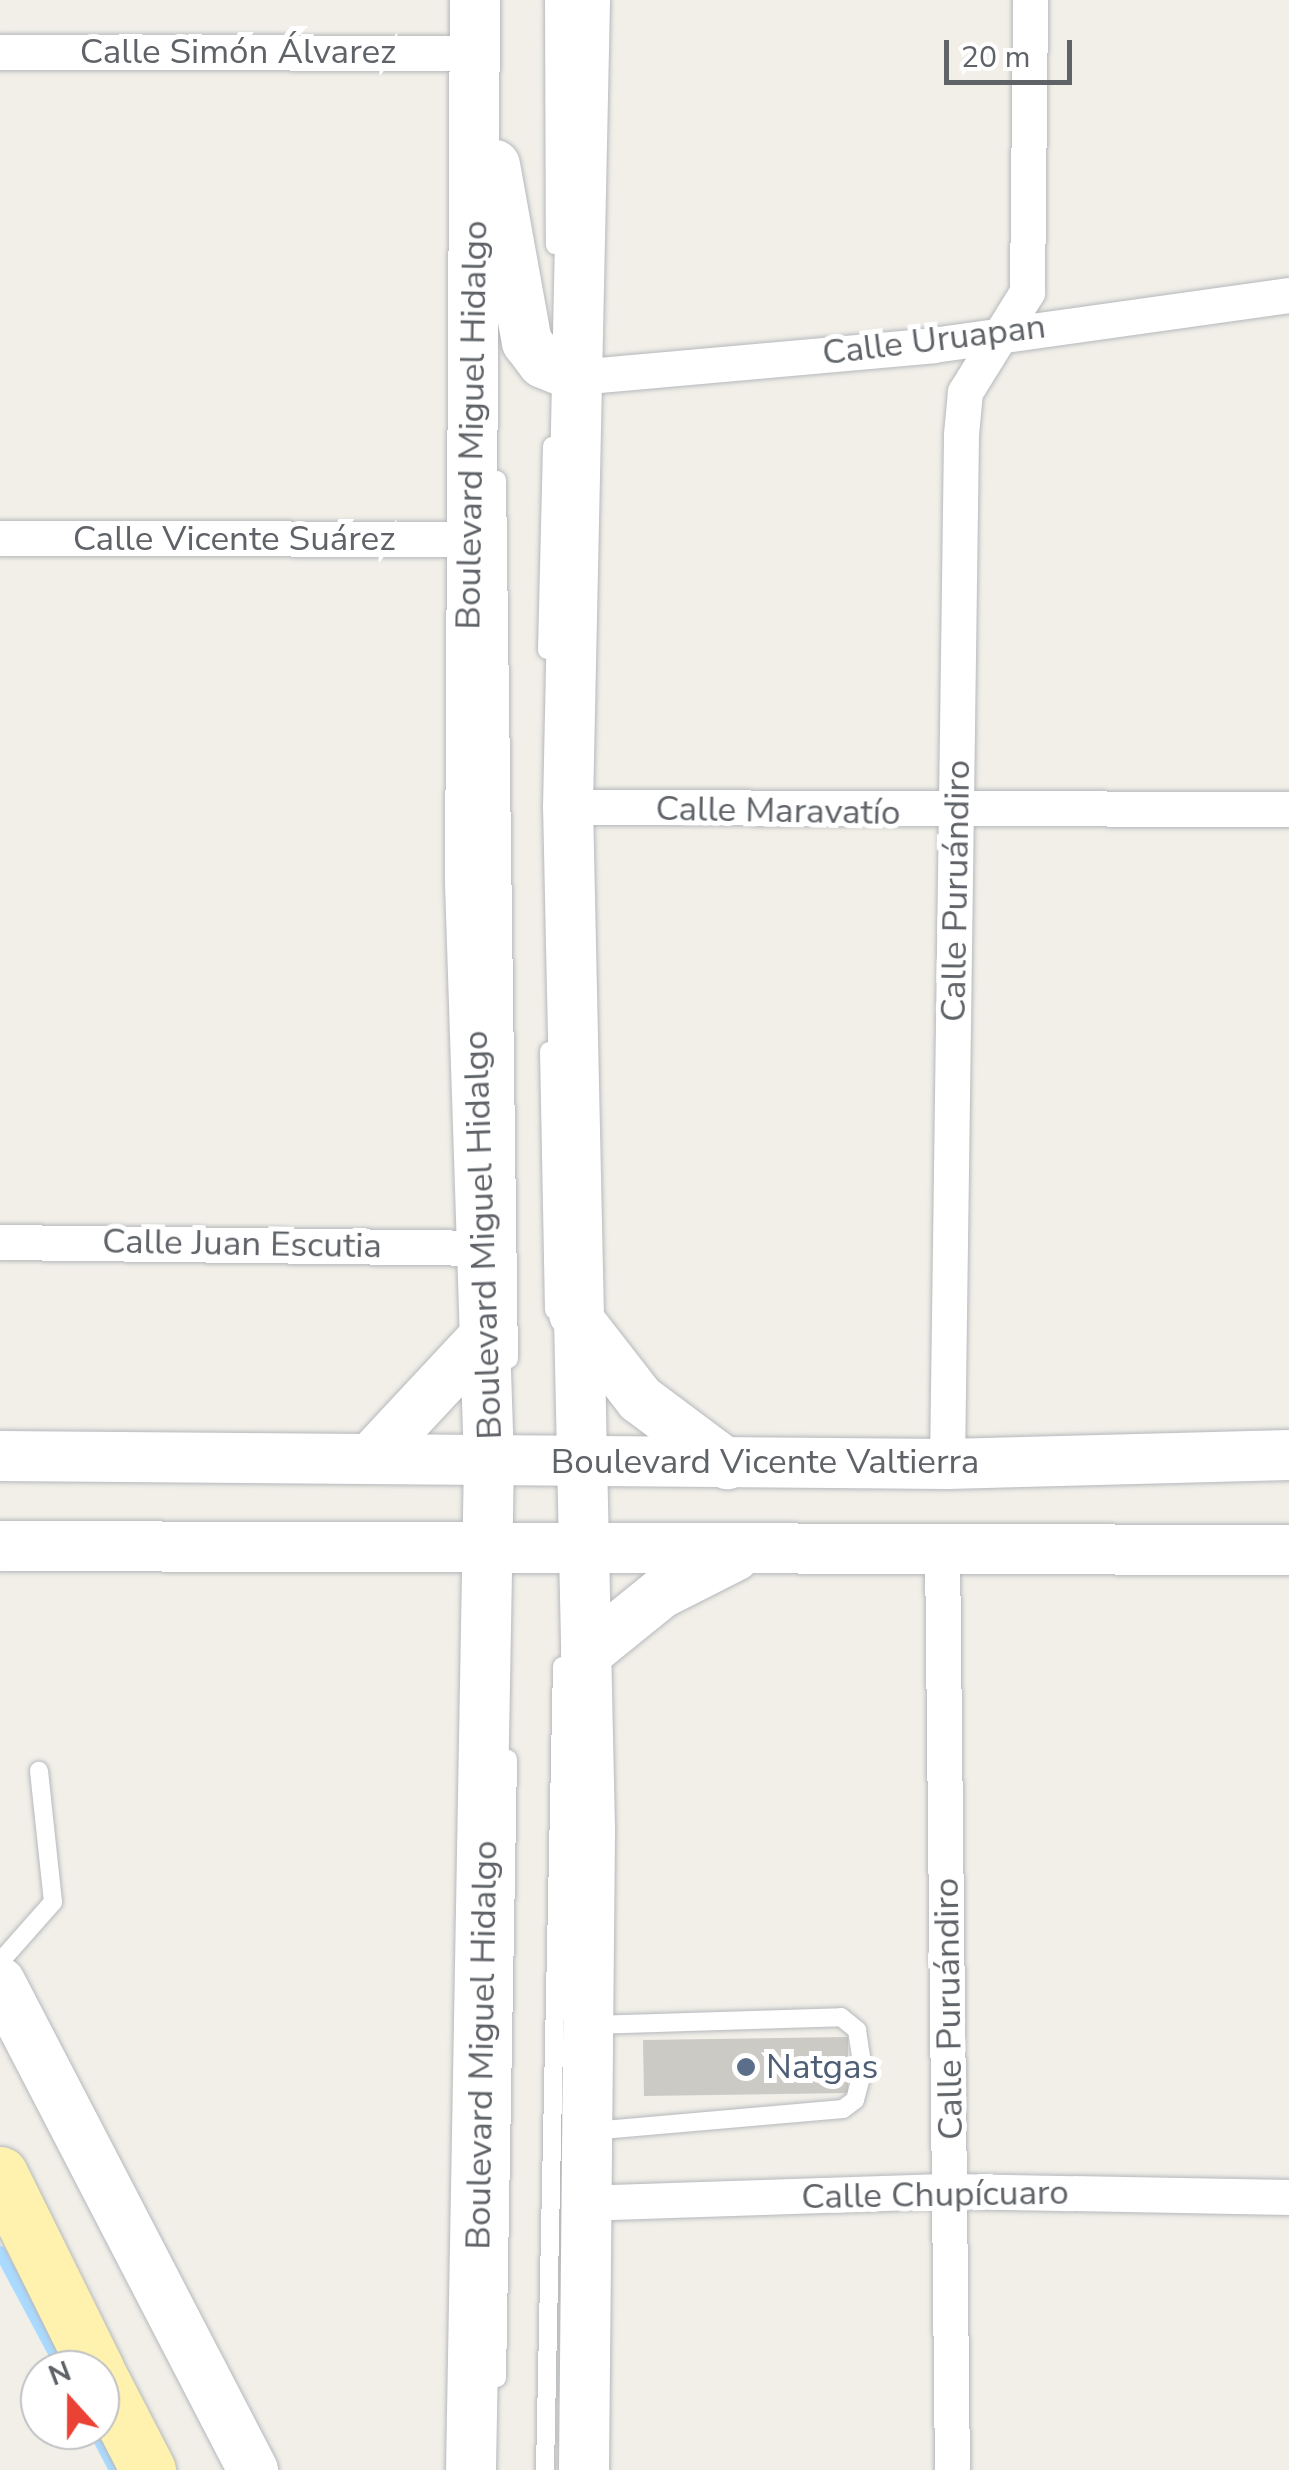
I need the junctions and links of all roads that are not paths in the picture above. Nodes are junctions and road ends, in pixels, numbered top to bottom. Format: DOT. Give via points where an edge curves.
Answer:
graph roads {
  1 [pos="475,0"];
  2 [pos="554,0"];
  3 [pos="585,0"];
  4 [pos="1030,0"];
  5 [pos="0,52"];
  6 [pos="478,76"];
  7 [pos="1289,296"];
  8 [pos="1006,331"];
  9 [pos="567,375"];
  10 [pos="496,421"];
  11 [pos="496,460"];
  12 [pos="0,538"];
  13 [pos="468,540"];
  14 [pos="547,671"];
  15 [pos="547,708"];
  16 [pos="568,807"];
  17 [pos="1289,809"];
  18 [pos="958,813"];
  19 [pos="548,958"];
  20 [pos="548,1036"];
  21 [pos="0,1242"];
  22 [pos="484,1248"];
  23 [pos="562,1329"];
  24 [pos="485,1336"];
  25 [pos="1289,1455"];
  26 [pos="0,1456"];
  27 [pos="372,1457"];
  28 [pos="497,1462"];
  29 [pos="572,1463"];
  30 [pos="726,1464"];
  31 [pos="947,1464"];
  32 [pos="0,1546"];
  33 [pos="782,1546"];
  34 [pos="942,1548"];
  35 [pos="1289,1550"];
  36 [pos="574,1551"];
  37 [pos="495,1552"];
  38 [pos="586,1654"];
  39 [pos="39,1771"];
  40 [pos="0,1962"];
  41 [pos="0,1982"];
  42 [pos="583,2025"];
  43 [pos="582,2132"];
  44 [pos="0,2174"];
  45 [pos="952,2190"];
  46 [pos="1289,2197"];
  47 [pos="581,2203"];
  48 [pos="87,2350"];
  49 [pos="120,2416"];
  50 [pos="148,2470"];
  51 [pos="253,2470"];
  52 [pos="470,2470"];
  53 [pos="493,2470"];
  54 [pos="545,2470"];
  55 [pos="584,2470"];
  56 [pos="952,2470"];
  1 -- 6 [label="main road, Boulevard Miguel Hidalgo"];
  2 -- 9 [label="lane"];
  3 -- 9 [label="main road"];
  4 -- 8 [label="street, Calle Puruándiro" via="1027,292"];
  5 -- 6 [label="street, Calle Simón Álvarez"];
  6 -- 9 [label="main road" via="521,319 533,354"];
  6 -- 10 [label="lane" via="496,268"];
  6 -- 13 [label="main road, Boulevard Miguel Hidalgo"];
  7 -- 8 [label="street, Calle Uruapan"];
  8 -- 9 [label="street, Calle Uruapan"];
  8 -- 18 [label="street, Calle Puruándiro" via="964,392"];
  9 -- 14 [label="lane"];
  9 -- 16 [label="main road"];
  11 -- 28 [label="lane"];
  12 -- 13 [label="street, Calle Vicente Suárez"];
  13 -- 22 [label="main road, Boulevard Miguel Hidalgo"];
  15 -- 19 [label="lane"];
  16 -- 18 [label="street, Calle Maravatío"];
  16 -- 23 [label="main road"];
  17 -- 18 [label="street, Calle Maravatío"];
  18 -- 31 [label="street, Calle Puruándiro"];
  20 -- 23 [label="lane"];
  21 -- 22 [label="street, Calle Juan Escutia"];
  22 -- 24 [label="main road, Boulevard Miguel Hidalgo"];
  23 -- 29 [label="main road"];
  23 -- 30 [label="main road"];
  24 -- 27 [label="main road"];
  24 -- 28 [label="main road, Boulevard Miguel Hidalgo"];
  25 -- 31 [label="main road, Boulevard Vicente Valtierra"];
  26 -- 27 [label="main road, Boulevard Vicente Valtierra"];
  27 -- 28 [label="main road, Boulevard Vicente Valtierra"];
  28 -- 29 [label="main road, Boulevard Vicente Valtierra"];
  28 -- 37 [label="main road, Boulevard Miguel Hidalgo"];
  29 -- 30 [label="main road, Boulevard Vicente Valtierra"];
  29 -- 36 [label="main road"];
  30 -- 31 [label="main road, Boulevard Vicente Valtierra"];
  32 -- 37 [label="main road"];
  33 -- 34 [label="main road"];
  33 -- 36 [label="main road"];
  33 -- 38 [label="main road" via="738,1555 660,1594"];
  34 -- 35 [label="main road"];
  34 -- 45 [label="street, Calle Puruándiro"];
  36 -- 37 [label="main road"];
  36 -- 38 [label="main road"];
  36 -- 54 [label="lane"];
  37 -- 52 [label="main road, Boulevard Miguel Hidalgo"];
  37 -- 53 [label="lane" via="508,2132"];
  38 -- 42 [label="main road"];
  39 -- 40 [label="lane" via="53,1902"];
  41 -- 51 [label="main road"];
  42 -- 43 [label="main road"];
  42 -- 43 [label="lane" via="841,2018 857,2030 863,2070 842,2110"];
  43 -- 47 [label="main road"];
  44 -- 48 [label="main road"];
  45 -- 46 [label="street, Calle Chupícuaro"];
  45 -- 47 [label="street, Calle Chupícuaro"];
  45 -- 56 [label="street, Calle Puruándiro"];
  47 -- 55 [label="main road"];
  49 -- 50 [label="main road"];
}
